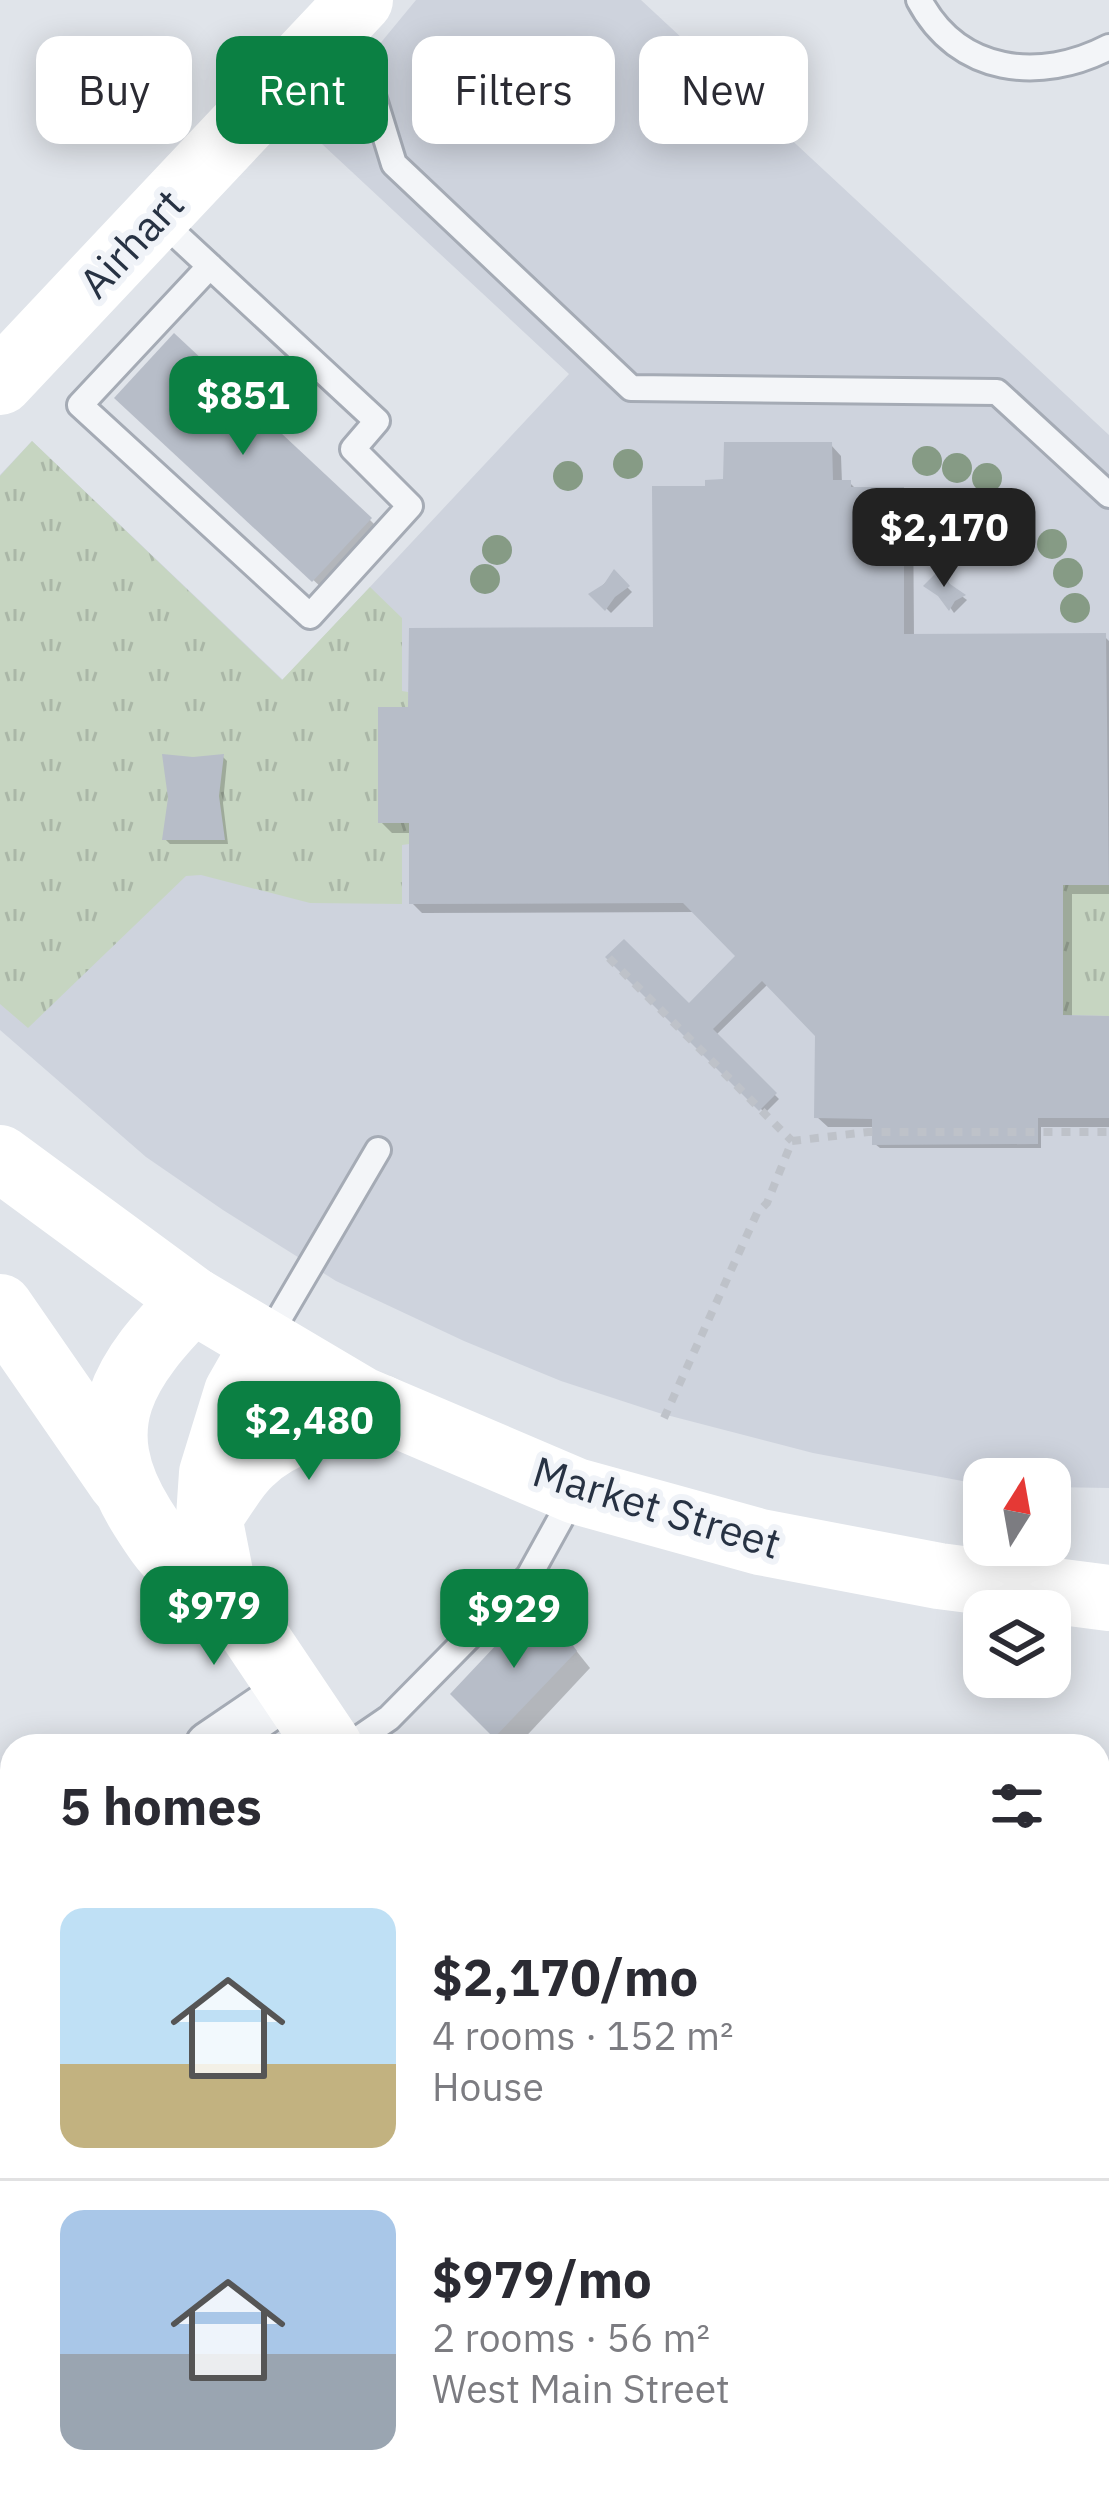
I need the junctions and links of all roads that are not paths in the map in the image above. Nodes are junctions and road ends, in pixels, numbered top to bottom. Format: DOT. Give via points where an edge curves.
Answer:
graph roads {
  1 [pos="919,0"];
  2 [pos="341,21"];
  3 [pos="1109,47"];
  4 [pos="156,217"];
  5 [pos="210,266"];
  6 [pos="0,382"];
  7 [pos="1109,495"];
  8 [pos="378,1150"];
  9 [pos="0,1158"];
  10 [pos="193,1300"];
  11 [pos="0,1307"];
  12 [pos="265,1343"];
  13 [pos="381,1408"];
  14 [pos="121,1482"];
  15 [pos="576,1491"];
  16 [pos="209,1517"];
  17 [pos="223,1588"];
  18 [pos="1109,1598"];
  19 [pos="291,1691"];
  20 [pos="228,1734"];
  21 [pos="321,1734"];
  22 [pos="366,1734"];
  1 -- 3 [label="lane" via="974,59 1018,69 1063,67"];
  2 -- 4 [label="main road, Airhart"];
  2 -- 7 [label="lane" via="394,164 631,388 997,392"];
  4 -- 5 [label="lane"];
  4 -- 6 [label="main road, Airhart"];
  5 -- 5 [label="lane" via="377,421 353,449 410,506 310,616 80,405"];
  8 -- 12 [label="lane"];
  9 -- 10 [label="main road, Market Street"];
  10 -- 12 [label="main road, Market Street"];
  10 -- 14 [label="main road" via="122,1388 114,1448"];
  11 -- 14 [label="main road"];
  12 -- 13 [label="main road, Market Street"];
  12 -- 16 [label="main road" via="236,1391 212,1474"];
  13 -- 15 [label="main road, Market Street"];
  13 -- 16 [label="main road" via="280,1440 250,1461"];
  14 -- 17 [label="main road" via="185,1573"];
  15 -- 18 [label="main road, Market Street" via="805,1550"];
  15 -- 22 [label="lane" via="530,1576"];
  16 -- 17 [label="main road"];
  17 -- 19 [label="main road"];
  19 -- 20 [label="street"];
  19 -- 21 [label="main road"];
}
